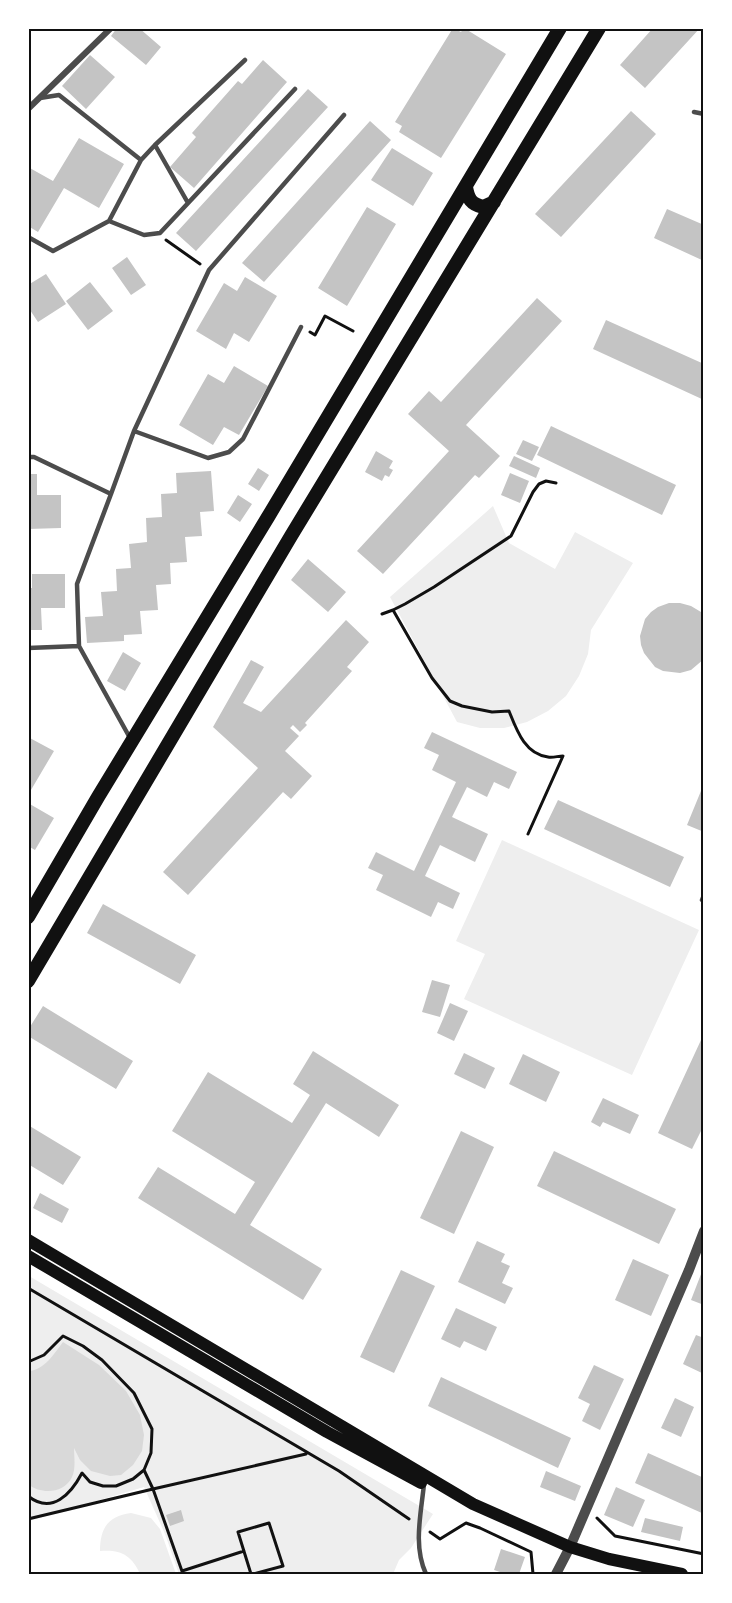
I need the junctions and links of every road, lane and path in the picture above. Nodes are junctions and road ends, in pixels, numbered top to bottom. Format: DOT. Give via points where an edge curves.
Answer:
graph roads {
  1 [pos="111,28"];
  2 [pos="560,28"];
  3 [pos="599,28"];
  4 [pos="245,60"];
  5 [pos="295,88"];
  6 [pos="40,99"];
  7 [pos="28,109"];
  8 [pos="694,112"];
  9 [pos="704,114"];
  10 [pos="344,115"];
  11 [pos="155,144"];
  12 [pos="141,160"];
  13 [pos="466,187"];
  14 [pos="494,202"];
  15 [pos="188,203"];
  16 [pos="109,221"];
  17 [pos="28,237"];
  18 [pos="169,243"];
  19 [pos="209,270"];
  20 [pos="301,327"];
  21 [pos="353,331"];
  22 [pos="134,431"];
  23 [pos="28,457"];
  24 [pos="556,483"];
  25 [pos="111,494"];
  26 [pos="393,610"];
  27 [pos="382,614"];
  28 [pos="79,646"];
  29 [pos="28,648"];
  30 [pos="132,741"];
  31 [pos="528,834"];
  32 [pos="28,917"];
  33 [pos="28,981"];
  34 [pos="704,1232"];
  35 [pos="28,1240"];
  36 [pos="28,1256"];
  37 [pos="28,1288"];
  38 [pos="28,1362"];
  39 [pos="308,1454"];
  40 [pos="144,1470"];
  41 [pos="424,1484"];
  42 [pos="153,1489"];
  43 [pos="28,1497"];
  44 [pos="595,1517"];
  45 [pos="28,1519"];
  46 [pos="419,1526"];
  47 [pos="569,1548"];
  48 [pos="244,1551"];
  49 [pos="704,1554"];
  50 [pos="268,1572"];
  51 [pos="182,1573"];
  52 [pos="252,1575"];
  53 [pos="426,1575"];
  54 [pos="532,1575"];
  55 [pos="556,1575"];
  56 [pos="662,1575"];
  57 [pos="682,1575"];
  1 -- 6 [label="street"];
  2 -- 13 [label="main road"];
  3 -- 14 [label="main road"];
  4 -- 11 [label="lane"];
  5 -- 15 [label="lane"];
  6 -- 7 [label="street"];
  6 -- 12 [label="lane" via="59,95"];
  8 -- 9 [label="lane"];
  10 -- 19 [label="lane"];
  11 -- 12 [label="lane"];
  11 -- 15 [label="lane"];
  12 -- 16 [label="lane"];
  13 -- 14 [label="main road" via="471,203 483,207"];
  13 -- 30 [label="main road"];
  14 -- 33 [label="main road"];
  15 -- 16 [label="lane" via="160,233 144,235"];
  16 -- 17 [label="lane" via="53,250"];
  18 -- 19 [label="path"];
  19 -- 22 [label="lane"];
  20 -- 21 [label="path" via="315,335 325,316"];
  20 -- 22 [label="lane" via="243,439 229,452 208,458"];
  22 -- 25 [label="lane"];
  23 -- 25 [label="lane"];
  24 -- 26 [label="path" via="539,484 511,536"];
  25 -- 28 [label="lane" via="77,584"];
  26 -- 27 [label="path"];
  26 -- 31 [label="path" via="432,678 450,701 492,712 509,711 532,752 548,758 563,756"];
  28 -- 29 [label="lane"];
  28 -- 30 [label="lane"];
  30 -- 32 [label="main road"];
  34 -- 47 [label="street"];
  35 -- 47 [label="main road" via="472,1504"];
  36 -- 41 [label="main road" via="327,1432"];
  37 -- 39 [label="path"];
  38 -- 40 [label="path" via="44,1355 63,1336 102,1360 134,1393 152,1429 151,1453"];
  39 -- 42 [label="path"];
  39 -- 46 [label="path"];
  40 -- 42 [label="path"];
  40 -- 43 [label="path" via="116,1486 90,1482 82,1473 68,1494 57,1502 42,1503"];
  41 -- 46 [label="lane"];
  41 -- 47 [label="main road" via="471,1509"];
  42 -- 45 [label="path"];
  42 -- 51 [label="path"];
  44 -- 49 [label="path" via="615,1536"];
  46 -- 53 [label="lane" via="418,1550"];
  46 -- 54 [label="path" via="440,1539 466,1523 480,1528 531,1552"];
  47 -- 55 [label="street"];
  47 -- 56 [label="main road" via="608,1563"];
  47 -- 57 [label="main road"];
  48 -- 50 [label="path" via="238,1532 270,1523 283,1566"];
  48 -- 51 [label="path"];
  48 -- 52 [label="path"];
  50 -- 52 [label="path"];
}
